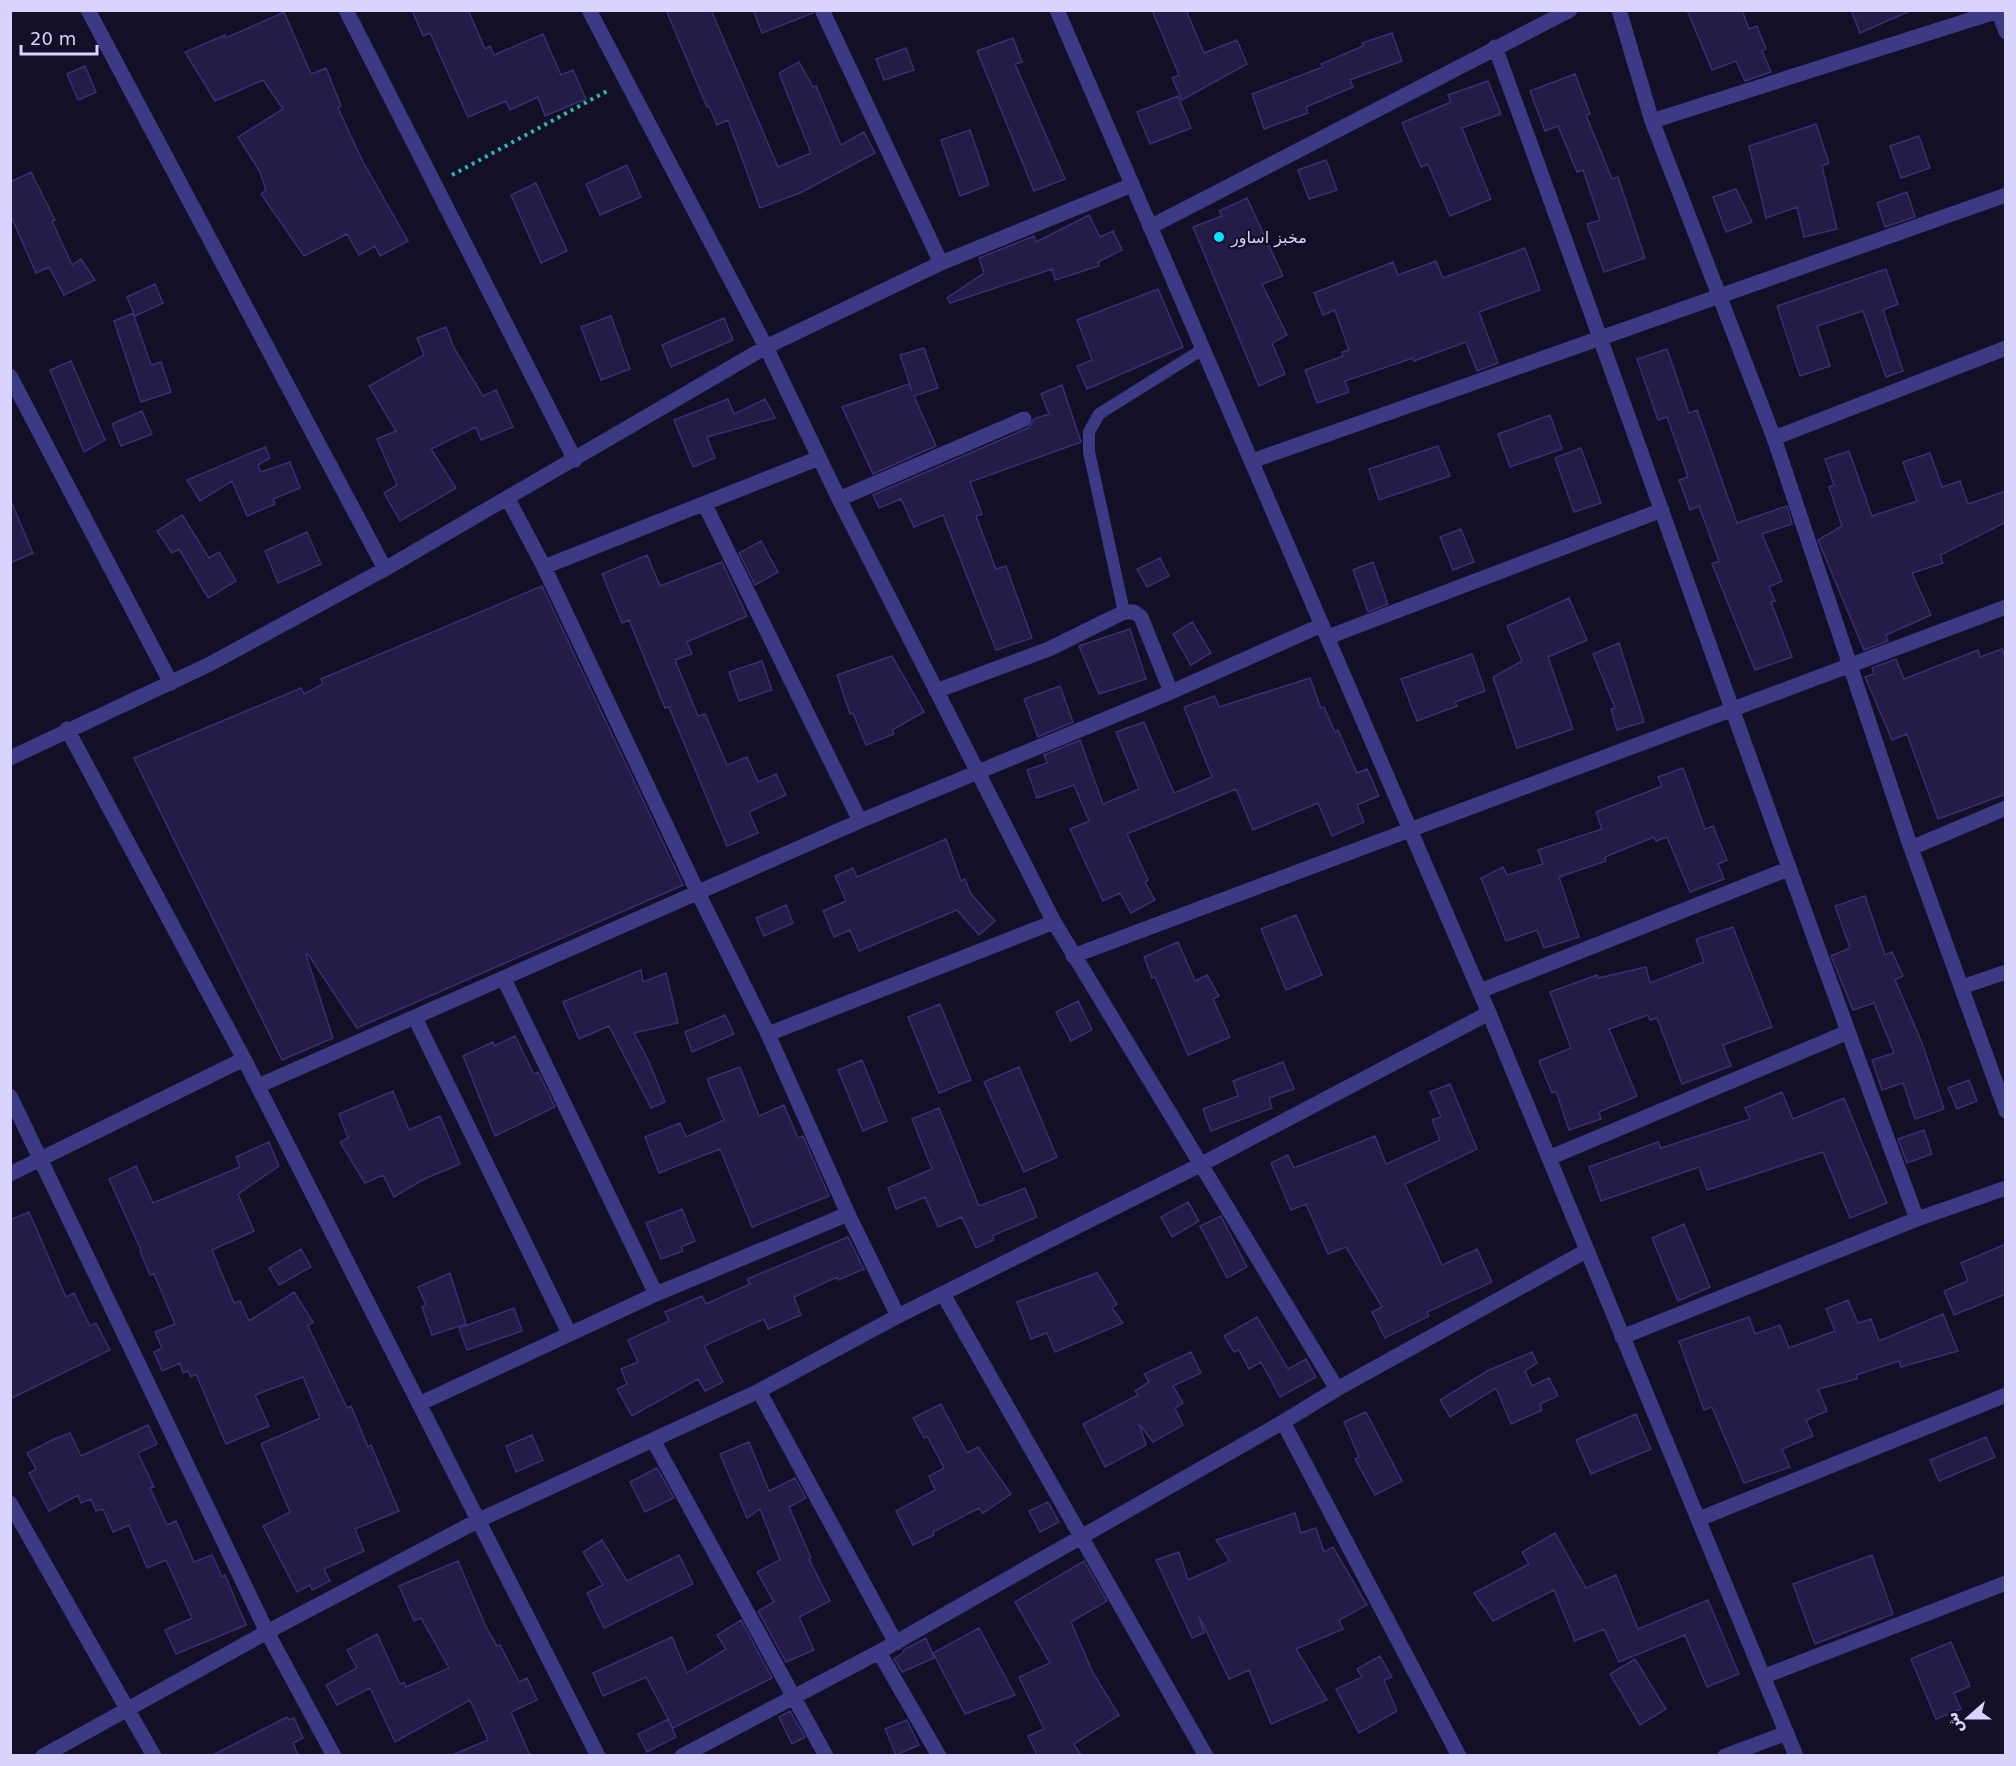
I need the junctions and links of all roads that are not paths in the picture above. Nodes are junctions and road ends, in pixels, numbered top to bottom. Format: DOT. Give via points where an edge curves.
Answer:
graph roads {
  1 [pos="88,10"];
  2 [pos="346,10"];
  3 [pos="589,10"];
  4 [pos="1057,10"];
  5 [pos="1570,10"];
  6 [pos="1619,10"];
  7 [pos="1998,11"];
  8 [pos="825,12"];
  9 [pos="2006,32"];
  10 [pos="1495,47"];
  11 [pos="1652,121"];
  12 [pos="1132,185"];
  13 [pos="2006,195"];
  14 [pos="1150,227"];
  15 [pos="941,263"];
  16 [pos="1718,296"];
  17 [pos="1602,339"];
  18 [pos="766,347"];
  19 [pos="2006,348"];
  20 [pos="1203,349"];
  21 [pos="10,376"];
  22 [pos="1024,418"];
  23 [pos="1774,438"];
  24 [pos="819,459"];
  25 [pos="575,460"];
  26 [pos="1252,461"];
  27 [pos="508,499"];
  28 [pos="839,500"];
  29 [pos="705,505"];
  30 [pos="1662,510"];
  31 [pos="544,567"];
  32 [pos="385,569"];
  33 [pos="2006,607"];
  34 [pos="1124,612"];
  35 [pos="1325,631"];
  36 [pos="1849,665"];
  37 [pos="171,683"];
  38 [pos="936,691"];
  39 [pos="1171,692"];
  40 [pos="1733,710"];
  41 [pos="67,729"];
  42 [pos="10,758"];
  43 [pos="977,773"];
  44 [pos="2006,808"];
  45 [pos="860,821"];
  46 [pos="1408,829"];
  47 [pos="1911,848"];
  48 [pos="1788,869"];
  49 [pos="698,893"];
  50 [pos="1054,922"];
  51 [pos="1073,956"];
  52 [pos="2006,972"];
  53 [pos="504,979"];
  54 [pos="1962,987"];
  55 [pos="1480,991"];
  56 [pos="1489,1013"];
  57 [pos="415,1018"];
  58 [pos="1848,1032"];
  59 [pos="768,1034"];
  60 [pos="244,1059"];
  61 [pos="258,1086"];
  62 [pos="10,1096"];
  63 [pos="2006,1111"];
  64 [pos="41,1158"];
  65 [pos="1549,1158"];
  66 [pos="1200,1164"];
  67 [pos="10,1174"];
  68 [pos="2006,1188"];
  69 [pos="848,1214"];
  70 [pos="1917,1219"];
  71 [pos="1586,1251"];
  72 [pos="656,1294"];
  73 [pos="943,1294"];
  74 [pos="898,1316"];
  75 [pos="569,1333"];
  76 [pos="1622,1337"];
  77 [pos="1337,1389"];
  78 [pos="759,1391"];
  79 [pos="2006,1395"];
  80 [pos="421,1403"];
  81 [pos="1283,1422"];
  82 [pos="653,1440"];
  83 [pos="10,1503"];
  84 [pos="1699,1519"];
  85 [pos="477,1521"];
  86 [pos="1081,1536"];
  87 [pos="2006,1583"];
  88 [pos="267,1632"];
  89 [pos="896,1643"];
  90 [pos="879,1652"];
  91 [pos="1765,1676"];
  92 [pos="795,1698"];
  93 [pos="128,1709"];
  94 [pos="1787,1733"];
  95 [pos="44,1755"];
  96 [pos="154,1755"];
  97 [pos="334,1755"];
  98 [pos="598,1755"];
  99 [pos="682,1755"];
  100 [pos="826,1755"];
  101 [pos="939,1755"];
  102 [pos="1206,1755"];
  103 [pos="1459,1755"];
  104 [pos="1725,1755"];
  105 [pos="1796,1755"];
  1 -- 32 [label="street"];
  2 -- 25 [label="street"];
  3 -- 18 [label="street"];
  4 -- 12 [label="street"];
  5 -- 10 [label="street"];
  6 -- 11 [label="street"];
  7 -- 9 [label="street"];
  7 -- 11 [label="street"];
  8 -- 15 [label="street"];
  10 -- 14 [label="street"];
  10 -- 17 [label="street"];
  11 -- 16 [label="street"];
  12 -- 14 [label="street"];
  12 -- 15 [label="street"];
  13 -- 16 [label="street"];
  14 -- 20 [label="street"];
  15 -- 18 [label="street"];
  16 -- 17 [label="street"];
  16 -- 23 [label="street"];
  17 -- 26 [label="street"];
  17 -- 30 [label="street"];
  18 -- 24 [label="street"];
  18 -- 25 [label="street"];
  19 -- 23 [label="street"];
  20 -- 26 [label="street"];
  20 -- 34 [label="lane" via="1099,414 1089,432 1089,452"];
  21 -- 37 [label="street"];
  22 -- 28 [label="street"];
  23 -- 36 [label="street"];
  24 -- 28 [label="street"];
  24 -- 29 [label="street"];
  25 -- 27 [label="street"];
  26 -- 35 [label="street"];
  27 -- 31 [label="street"];
  27 -- 32 [label="street"];
  28 -- 38 [label="street"];
  29 -- 31 [label="street"];
  29 -- 45 [label="street"];
  30 -- 35 [label="street"];
  30 -- 40 [label="street"];
  31 -- 49 [label="street"];
  32 -- 37 [label="street"];
  33 -- 36 [label="street"];
  34 -- 38 [label="street" via="1049,649"];
  34 -- 39 [label="street" via="1141,617"];
  35 -- 39 [label="street"];
  35 -- 46 [label="street"];
  36 -- 40 [label="street"];
  36 -- 47 [label="street"];
  37 -- 41 [label="street"];
  38 -- 43 [label="street"];
  39 -- 43 [label="street"];
  40 -- 46 [label="street"];
  40 -- 48 [label="street"];
  41 -- 42 [label="street"];
  41 -- 60 [label="street"];
  43 -- 45 [label="street"];
  43 -- 50 [label="street"];
  44 -- 47 [label="street"];
  45 -- 49 [label="street"];
  46 -- 51 [label="street"];
  46 -- 55 [label="street"];
  47 -- 54 [label="street"];
  48 -- 55 [label="street"];
  48 -- 58 [label="street"];
  49 -- 53 [label="street"];
  49 -- 59 [label="street"];
  50 -- 51 [label="street"];
  50 -- 59 [label="street"];
  51 -- 66 [label="street"];
  52 -- 54 [label="street"];
  53 -- 57 [label="street"];
  53 -- 72 [label="street"];
  54 -- 63 [label="street"];
  55 -- 56 [label="street"];
  56 -- 65 [label="street"];
  56 -- 66 [label="street"];
  57 -- 61 [label="street"];
  57 -- 75 [label="street"];
  58 -- 65 [label="street"];
  58 -- 70 [label="street"];
  59 -- 69 [label="street"];
  60 -- 61 [label="street"];
  60 -- 64 [label="street"];
  61 -- 80 [label="street"];
  62 -- 64 [label="street"];
  64 -- 67 [label="street"];
  64 -- 88 [label="street"];
  65 -- 71 [label="street"];
  66 -- 73 [label="street"];
  66 -- 77 [label="street"];
  68 -- 70 [label="street"];
  69 -- 72 [label="street"];
  69 -- 74 [label="street"];
  70 -- 76 [label="street"];
  71 -- 76 [label="street"];
  71 -- 77 [label="street"];
  72 -- 75 [label="street"];
  73 -- 74 [label="street"];
  73 -- 86 [label="street"];
  74 -- 78 [label="street"];
  75 -- 80 [label="street"];
  76 -- 84 [label="street"];
  77 -- 81 [label="street"];
  78 -- 82 [label="street"];
  78 -- 89 [label="street"];
  79 -- 84 [label="street"];
  80 -- 85 [label="street"];
  81 -- 86 [label="street"];
  81 -- 103 [label="street"];
  82 -- 85 [label="street"];
  82 -- 92 [label="street"];
  83 -- 93 [label="street"];
  84 -- 91 [label="street"];
  85 -- 88 [label="street"];
  85 -- 98 [label="street"];
  86 -- 89 [label="street"];
  86 -- 102 [label="street"];
  87 -- 91 [label="street"];
  88 -- 93 [label="street"];
  88 -- 97 [label="street"];
  89 -- 90 [label="street"];
  90 -- 92 [label="street"];
  90 -- 101 [label="street"];
  91 -- 94 [label="street"];
  92 -- 99 [label="street"];
  92 -- 100 [label="street"];
  93 -- 95 [label="street"];
  93 -- 96 [label="street"];
  94 -- 104 [label="street"];
  94 -- 105 [label="street"];
}
